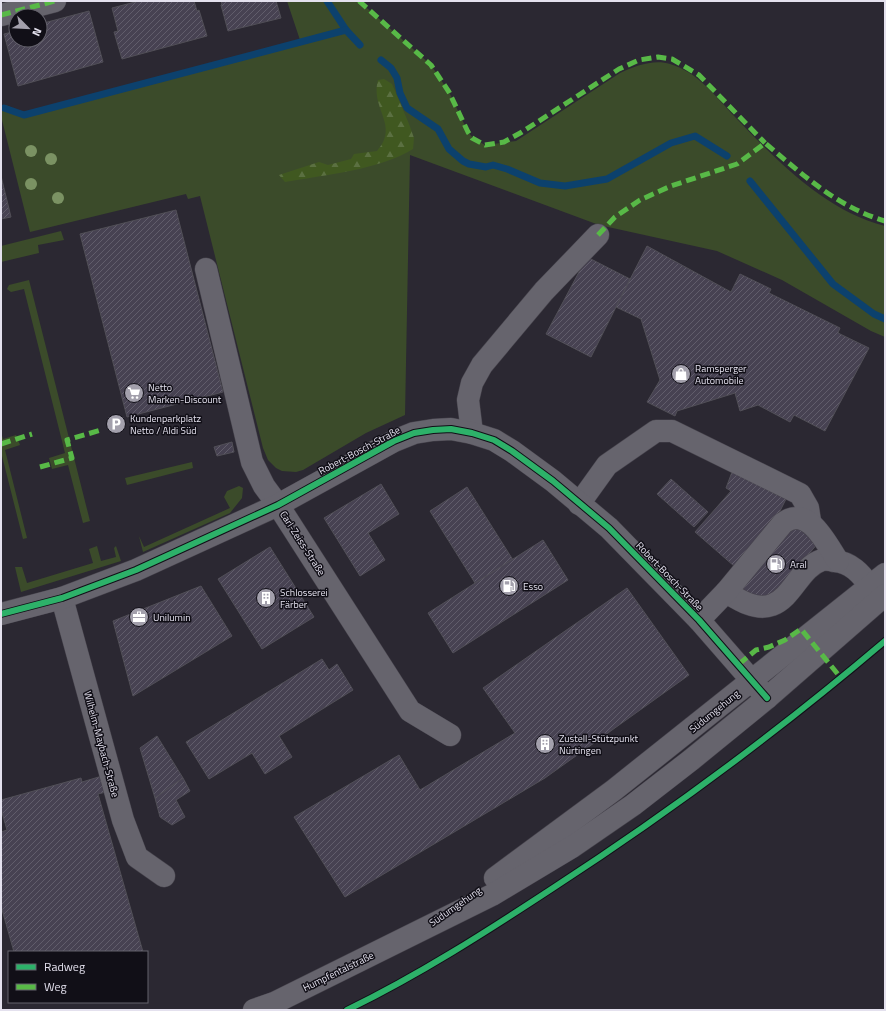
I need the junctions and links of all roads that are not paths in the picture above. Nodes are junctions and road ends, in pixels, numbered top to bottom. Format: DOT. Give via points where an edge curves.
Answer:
graph roads {
  1 [pos="55,1"];
  2 [pos="1,15"];
  3 [pos="598,234"];
  4 [pos="206,269"];
  5 [pos="472,433"];
  6 [pos="579,504"];
  7 [pos="278,505"];
  8 [pos="810,521"];
  9 [pos="838,561"];
  10 [pos="880,585"];
  11 [pos="726,592"];
  12 [pos="62,598"];
  13 [pos="1,614"];
  14 [pos="699,620"];
  15 [pos="753,680"];
  16 [pos="767,698"];
  17 [pos="450,735"];
  18 [pos="164,876"];
  19 [pos="421,929"];
  20 [pos="254,1010"];
  1 -- 2 [label="street"];
  3 -- 5 [label="street" via="482,365 472,383 468,400"];
  4 -- 7 [label="street, Carl-Zeiss-Straße" via="252,462 264,486"];
  5 -- 6 [label="street, Robert-Bosch-Straße" via="494,440 512,451"];
  5 -- 7 [label="street, Robert-Bosch-Straße" via="451,429 414,433 394,441"];
  6 -- 8 [label="street" via="607,465 656,431 672,431 800,494 808,508"];
  6 -- 14 [label="street, Robert-Bosch-Straße" via="624,543"];
  7 -- 12 [label="street, Robert-Bosch-Straße" via="136,570"];
  7 -- 17 [label="street, Carl-Zeiss-Straße" via="410,712"];
  8 -- 9 [label="street"];
  8 -- 11 [label="street" via="797,517 783,523"];
  9 -- 10 [label="street" via="852,566"];
  9 -- 11 [label="street" via="822,560 811,567 780,600 771,605 761,607 743,602"];
  10 -- 15 [label="street, Südumgehung"];
  10 -- 16 [label="street, Südumgehung"];
  11 -- 14 [label="street"];
  12 -- 13 [label="street, Robert-Bosch-Straße"];
  12 -- 18 [label="street, Wilhelm-Maybach-Straße" via="123,820 137,857"];
  14 -- 15 [label="street, Robert-Bosch-Straße"];
  15 -- 16 [label="street, Robert-Bosch-Straße"];
  15 -- 19 [label="street, Südumgehung" via="548,840"];
  16 -- 19 [label="street, Südumgehung" via="633,804 572,847 492,895"];
  19 -- 20 [label="street, Humpfentalstraße" via="389,947"];
}
